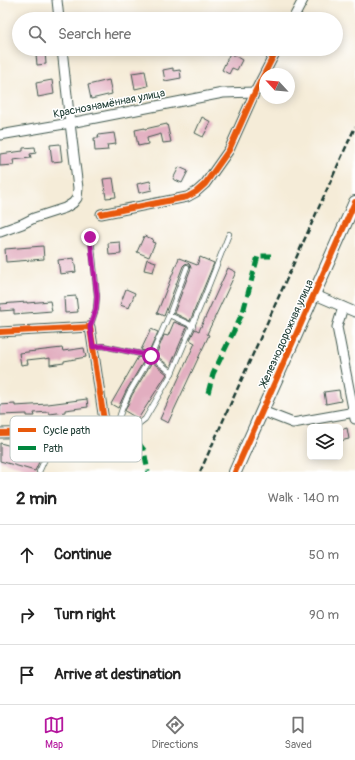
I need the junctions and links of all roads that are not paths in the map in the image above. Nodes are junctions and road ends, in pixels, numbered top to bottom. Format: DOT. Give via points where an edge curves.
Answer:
graph roads {
  1 [pos="57,0"];
  2 [pos="303,0"];
  3 [pos="58,12"];
  4 [pos="297,12"];
  5 [pos="63,56"];
  6 [pos="273,56"];
  7 [pos="254,92"];
  8 [pos="70,123"];
  9 [pos="0,135"];
  10 [pos="355,202"];
  11 [pos="101,214"];
  12 [pos="0,232"];
  13 [pos="229,234"];
  14 [pos="90,237"];
  15 [pos="187,267"];
  16 [pos="313,294"];
  17 [pos="343,307"];
  18 [pos="355,312"];
  19 [pos="169,315"];
  20 [pos="192,326"];
  21 [pos="90,327"];
  22 [pos="0,332"];
  23 [pos="93,347"];
  24 [pos="151,356"];
  25 [pos="172,373"];
  26 [pos="262,411"];
  27 [pos="355,414"];
  28 [pos="107,416"];
  29 [pos="118,416"];
  30 [pos="142,421"];
  31 [pos="0,433"];
  32 [pos="10,433"];
  33 [pos="44,462"];
  34 [pos="39,472"];
  35 [pos="235,472"];
  1 -- 3 [label="street"];
  2 -- 4 [label="street"];
  5 -- 8 [label="street"];
  6 -- 7 [label="street"];
  7 -- 8 [label="street, Краснознамённая улица" via="223,93"];
  7 -- 11 [label="street" via="229,150 205,184 196,192 187,197"];
  8 -- 9 [label="street, Краснознамённая улица"];
  8 -- 12 [label="street" via="77,198 65,208"];
  10 -- 16 [label="street, Железнодорожная улица"];
  13 -- 20 [label="lane"];
  14 -- 21 [label="lane" via="97,296"];
  15 -- 19 [label="lane"];
  16 -- 17 [label="street"];
  16 -- 26 [label="street, Железнодорожная улица"];
  17 -- 18 [label="street"];
  17 -- 27 [label="street" via="337,327"];
  19 -- 20 [label="lane"];
  19 -- 24 [label="lane"];
  20 -- 25 [label="lane"];
  21 -- 22 [label="street"];
  21 -- 23 [label="street"];
  23 -- 24 [label="lane" via="103,346"];
  23 -- 28 [label="street"];
  24 -- 25 [label="lane"];
  24 -- 29 [label="lane"];
  25 -- 30 [label="lane"];
  26 -- 27 [label="street" via="293,423"];
  26 -- 35 [label="street, Железнодорожная улица"];
  31 -- 32 [label="street"];
  33 -- 34 [label="lane"];
}
